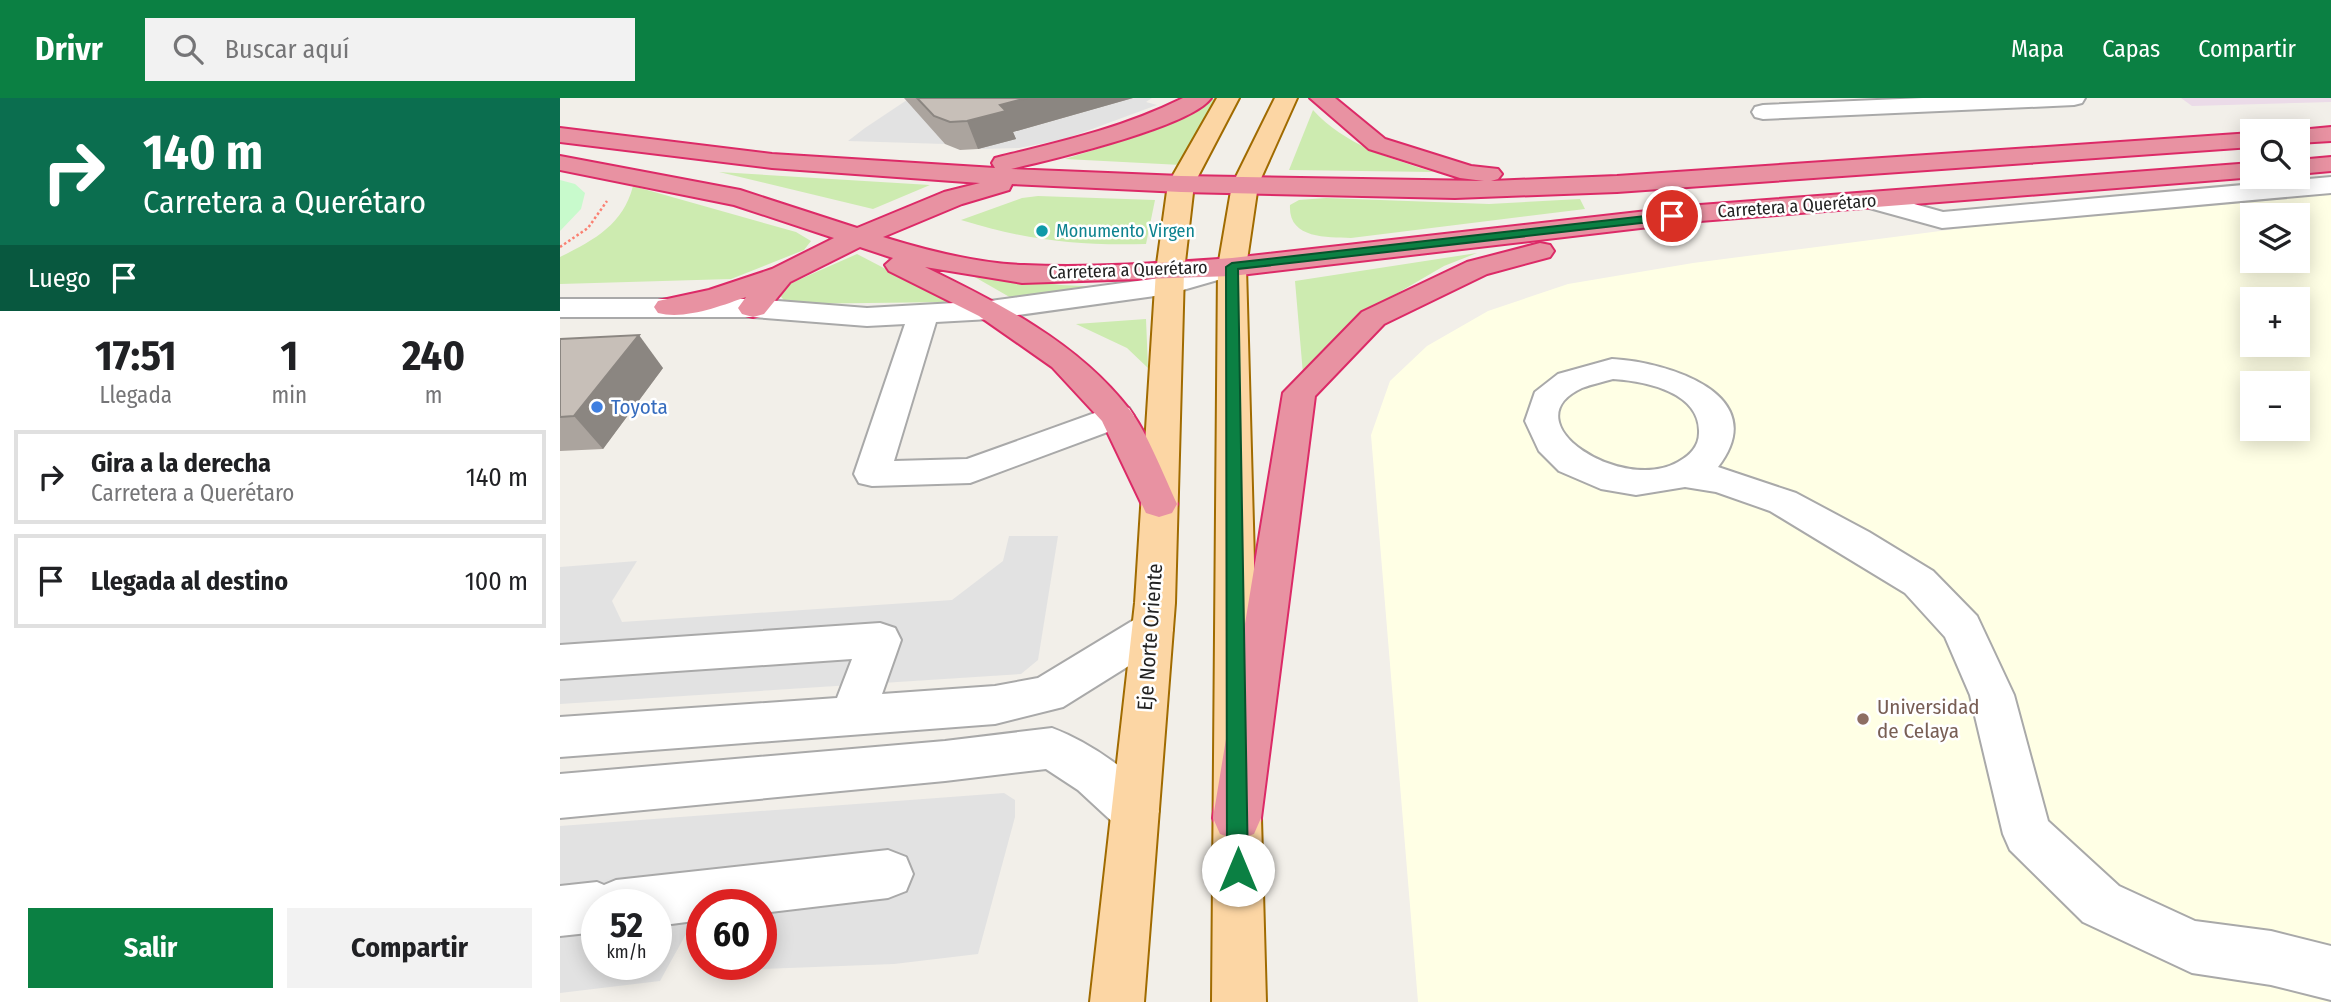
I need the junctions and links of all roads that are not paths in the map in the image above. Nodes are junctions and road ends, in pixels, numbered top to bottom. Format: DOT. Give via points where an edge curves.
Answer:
graph roads {
  1 [pos="1200,98"];
  2 [pos="1228,98"];
  3 [pos="1286,98"];
  4 [pos="1321,98"];
  5 [pos="2074,98"];
  6 [pos="1763,113"];
  7 [pos="2331,134"];
  8 [pos="560,135"];
  9 [pos="2310,135"];
  10 [pos="2240,140"];
  11 [pos="560,163"];
  12 [pos="2331,164"];
  13 [pos="2310,166"];
  14 [pos="2240,171"];
  15 [pos="958,174"];
  16 [pos="1030,178"];
  17 [pos="1181,184"];
  18 [pos="1617,184"];
  19 [pos="1245,185"];
  20 [pos="2331,185"];
  21 [pos="1871,200"];
  22 [pos="1700,213"];
  23 [pos="856,238"];
  24 [pos="1232,267"];
  25 [pos="780,276"];
  26 [pos="1170,278"];
  27 [pos="668,307"];
  28 [pos="752,307"];
  29 [pos="560,308"];
  30 [pos="990,310"];
  31 [pos="922,314"];
  32 [pos="1117,416"];
  33 [pos="1686,475"];
  34 [pos="1159,504"];
  35 [pos="1152,629"];
  36 [pos="560,662"];
  37 [pos="852,715"];
  38 [pos="560,737"];
  39 [pos="560,796"];
  40 [pos="1135,811"];
  41 [pos="1237,818"];
  42 [pos="888,874"];
  43 [pos="672,899"];
  44 [pos="581,909"];
  45 [pos="560,911"];
  46 [pos="2331,973"];
  47 [pos="1117,1002"];
  48 [pos="1239,1002"];
  1 -- 15 [label="highway" via="1140,126 1076,147"];
  2 -- 17 [label="main road"];
  3 -- 19 [label="main road"];
  4 -- 18 [label="highway" via="1377,144 1469,173"];
  5 -- 6 [label="street"];
  7 -- 9 [label="highway"];
  8 -- 15 [label="highway, Carretera a Querétaro" via="772,161"];
  10 -- 18 [label="highway, Carretera a Querétaro"];
  11 -- 23 [label="highway, Carretera a Querétaro" via="740,198"];
  12 -- 13 [label="highway"];
  14 -- 21 [label="highway, Carretera a Querétaro"];
  15 -- 16 [label="highway, Carretera a Querétaro"];
  16 -- 17 [label="highway, Carretera a Querétaro"];
  16 -- 23 [label="highway" via="953,198"];
  17 -- 19 [label="highway, Carretera a Querétaro"];
  17 -- 26 [label="main road, Eje Norte Oriente"];
  18 -- 19 [label="highway, Carretera a Querétaro" via="1455,190"];
  19 -- 24 [label="main road"];
  20 -- 21 [label="street" via="1942,220"];
  21 -- 22 [label="highway, Carretera a Querétaro"];
  22 -- 24 [label="highway, Carretera a Querétaro"];
  22 -- 41 [label="highway" via="1477,268 1373,318 1299,393"];
  23 -- 25 [label="highway"];
  23 -- 26 [label="highway, Carretera a Querétaro" via="917,257 1021,274"];
  23 -- 30 [label="highway" via="922,278"];
  24 -- 26 [label="street"];
  24 -- 41 [label="main road"];
  25 -- 27 [label="highway" via="716,298"];
  25 -- 28 [label="highway"];
  26 -- 30 [label="street"];
  26 -- 34 [label="main road, Eje Norte Oriente"];
  27 -- 28 [label="street"];
  27 -- 29 [label="street"];
  28 -- 31 [label="street" via="867,317"];
  30 -- 31 [label="street"];
  30 -- 32 [label="highway" via="1063,360"];
  31 -- 32 [label="street" via="872,474 970,471"];
  32 -- 34 [label="highway"];
  33 -- 33 [label="street" via="1706,462 1717,444 1717,425 1708,406 1691,390 1667,377 1612,369 1563,383 1549,397 1541,414 1543,432 1554,450 1574,466 1600,478 1629,483"];
  33 -- 46 [label="street" via="1720,480 1783,502 1919,582 1962,628 1992,695 2027,834 2101,904 2192,947 2271,958"];
  34 -- 35 [label="main road, Eje Norte Oriente"];
  35 -- 37 [label="street" via="1048,694 995,705"];
  35 -- 40 [label="main road, Eje Norte Oriente"];
  36 -- 37 [label="street" via="880,640"];
  37 -- 38 [label="street"];
  39 -- 40 [label="street" via="1052,748 1094,775"];
  40 -- 47 [label="main road, Eje Norte Oriente"];
  41 -- 48 [label="main road"];
  42 -- 43 [label="street"];
  44 -- 45 [label="street"];
}
